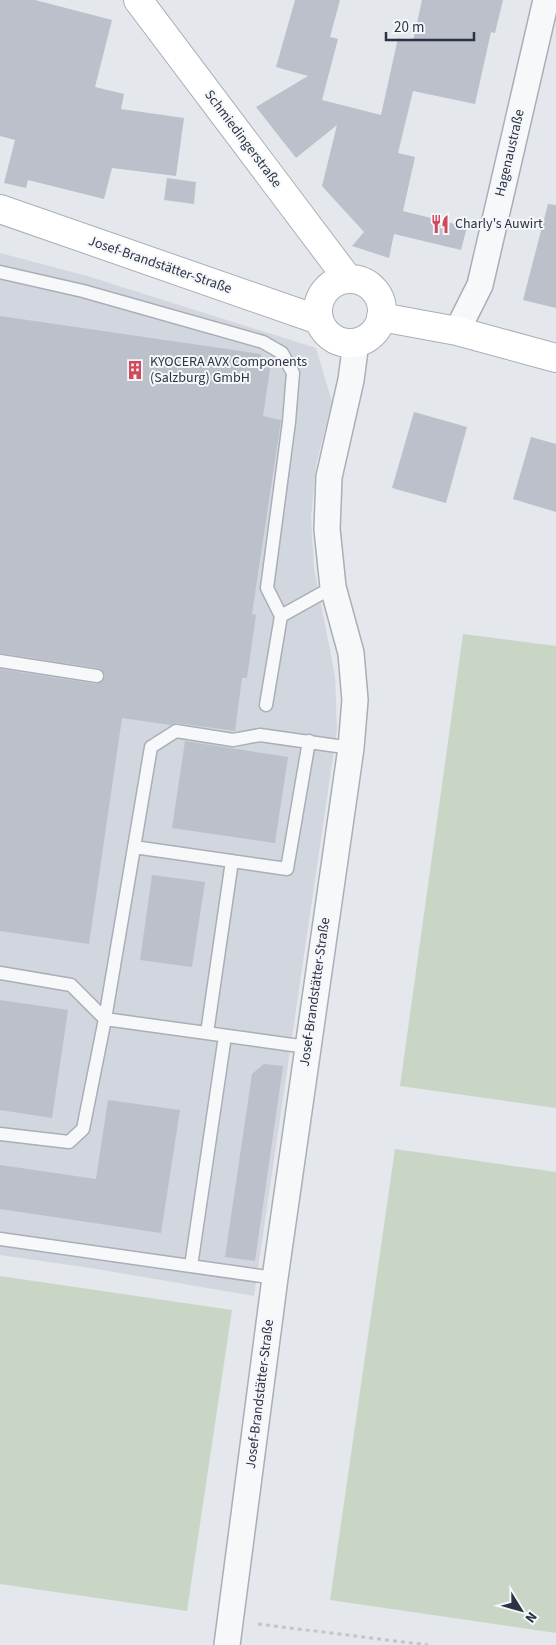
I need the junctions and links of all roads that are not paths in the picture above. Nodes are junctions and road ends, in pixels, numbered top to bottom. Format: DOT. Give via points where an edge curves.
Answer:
graph roads {
  1 [pos="138,0"];
  2 [pos="546,0"];
  3 [pos="0,209"];
  4 [pos="0,272"];
  5 [pos="348,279"];
  6 [pos="381,317"];
  7 [pos="319,320"];
  8 [pos="457,331"];
  9 [pos="356,342"];
  10 [pos="556,358"];
  11 [pos="333,587"];
  12 [pos="281,616"];
  13 [pos="0,661"];
  14 [pos="97,676"];
  15 [pos="266,705"];
  16 [pos="309,742"];
  17 [pos="351,748"];
  18 [pos="134,846"];
  19 [pos="232,861"];
  20 [pos="0,973"];
  21 [pos="105,1018"];
  22 [pos="207,1033"];
  23 [pos="225,1036"];
  24 [pos="307,1048"];
  25 [pos="0,1134"];
  26 [pos="0,1239"];
  27 [pos="191,1266"];
  28 [pos="275,1278"];
  29 [pos="226,1645"];
  1 -- 5 [label="street, Schmiedingerstraße"];
  2 -- 8 [label="street, Hagenaustraße" via="480,285"];
  3 -- 7 [label="street, Josef-Brandstätter-Straße"];
  4 -- 12 [label="lane" via="83,291 263,342 282,353 293,373 290,422 267,588"];
  5 -- 6 [label="street" via="358,280 374,290 382,308"];
  5 -- 7 [label="street" via="330,286 324,293 318,311"];
  6 -- 8 [label="street"];
  6 -- 9 [label="street" via="373,333"];
  7 -- 9 [label="street" via="330,336 347,343"];
  8 -- 10 [label="street"];
  9 -- 11 [label="street, Josef-Brandstätter-Straße" via="351,380 329,476 327,529"];
  11 -- 12 [label="lane"];
  11 -- 17 [label="street, Josef-Brandstätter-Straße" via="350,653 355,700"];
  12 -- 15 [label="lane"];
  13 -- 14 [label="lane"];
  16 -- 17 [label="lane"];
  16 -- 18 [label="lane" via="260,734 232,740 176,731 151,747"];
  16 -- 19 [label="lane" via="287,869"];
  17 -- 24 [label="street, Josef-Brandstätter-Straße"];
  18 -- 19 [label="lane"];
  18 -- 21 [label="lane"];
  19 -- 22 [label="lane"];
  20 -- 21 [label="lane" via="72,985"];
  21 -- 22 [label="lane"];
  21 -- 25 [label="lane" via="83,1129 69,1142"];
  22 -- 23 [label="lane"];
  23 -- 24 [label="lane"];
  23 -- 27 [label="lane"];
  24 -- 28 [label="street, Josef-Brandstätter-Straße"];
  26 -- 27 [label="lane"];
  27 -- 28 [label="lane"];
  28 -- 29 [label="street, Josef-Brandstätter-Straße"];
}
